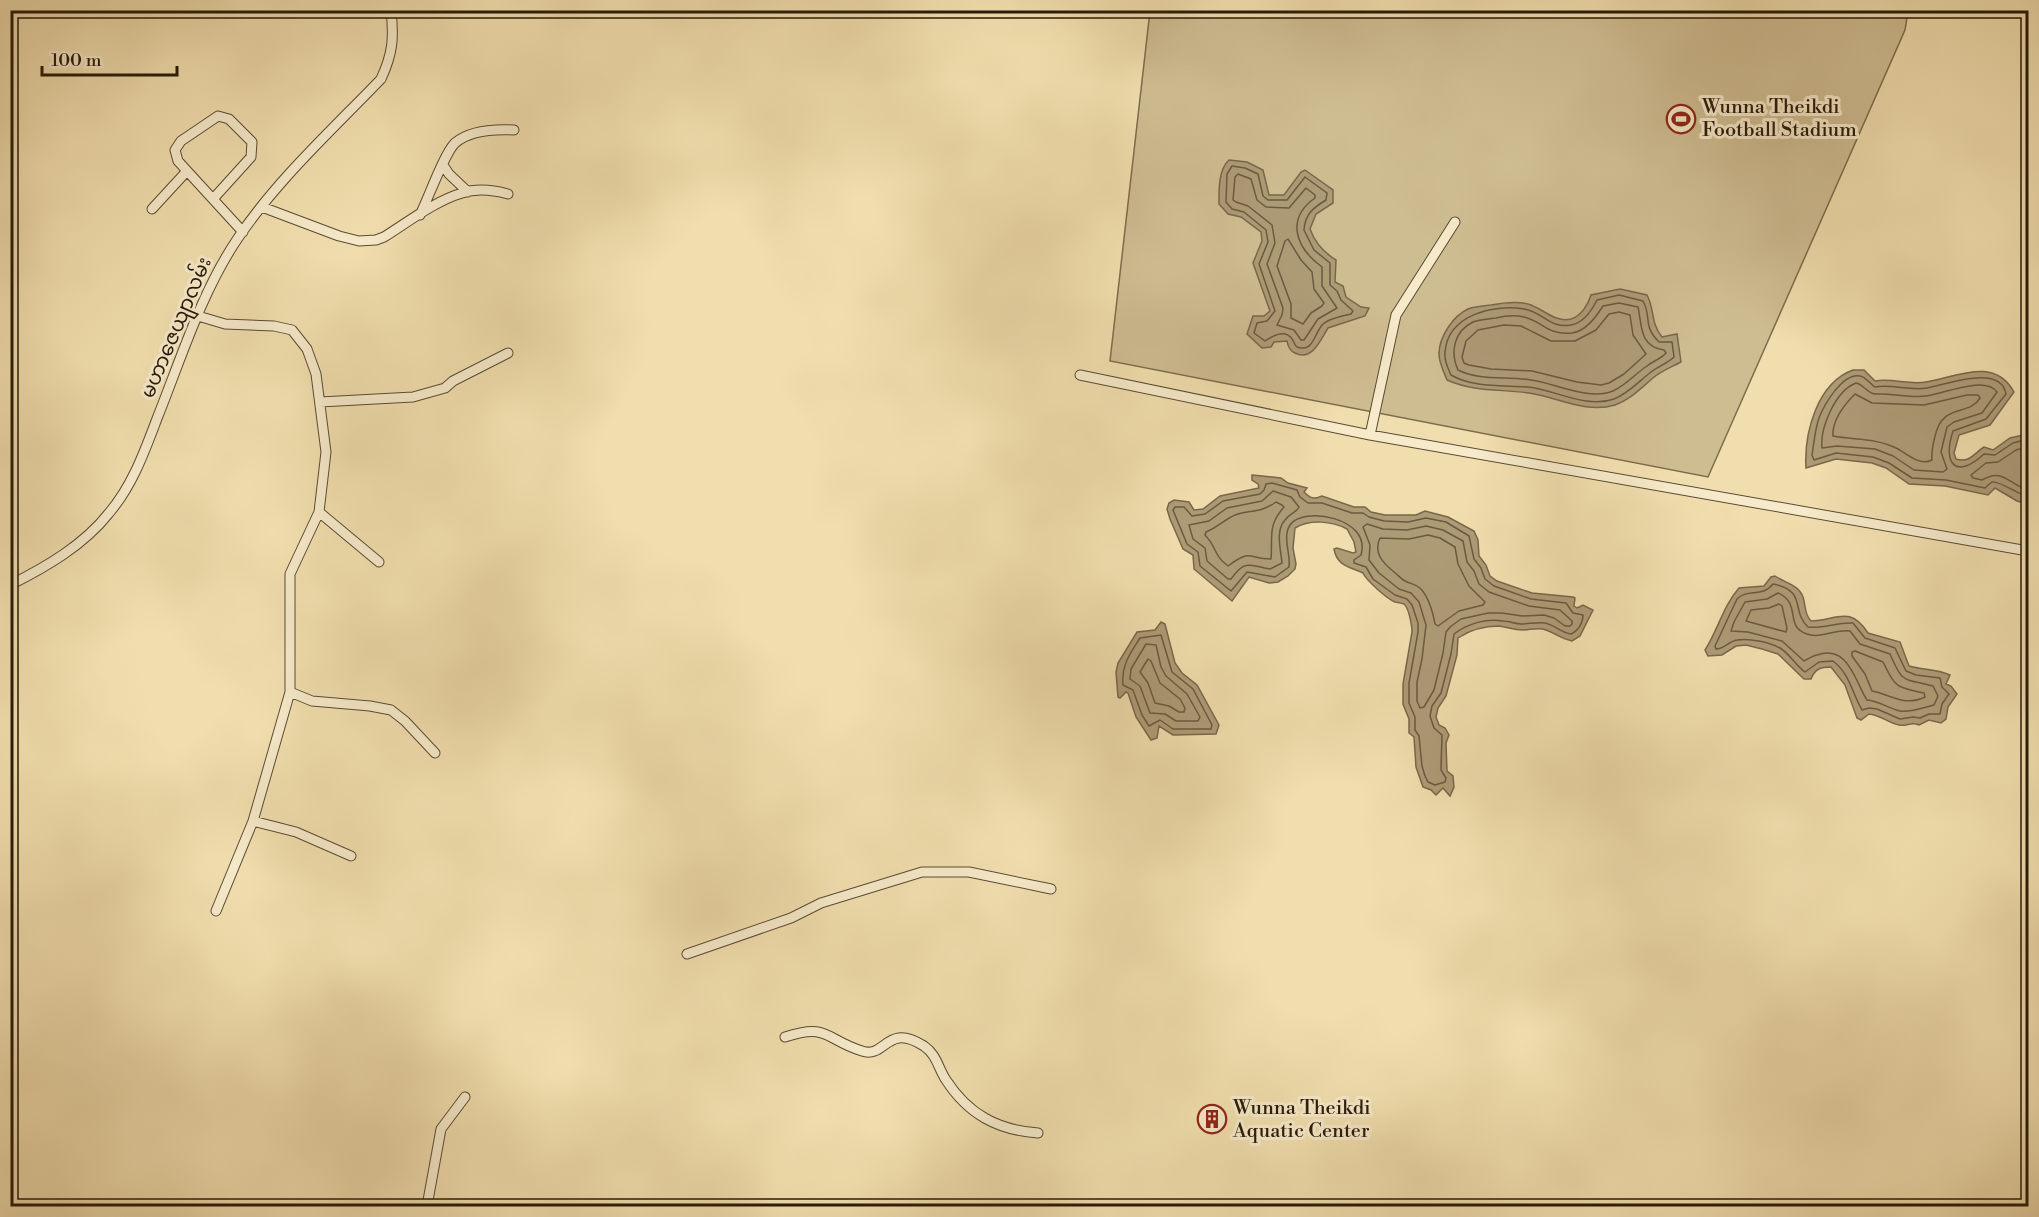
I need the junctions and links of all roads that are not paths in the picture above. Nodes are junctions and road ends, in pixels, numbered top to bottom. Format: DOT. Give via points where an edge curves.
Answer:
graph roads {
  1 [pos="391,10"];
  2 [pos="514,130"];
  3 [pos="443,165"];
  4 [pos="187,171"];
  5 [pos="468,192"];
  6 [pos="508,194"];
  7 [pos="213,199"];
  8 [pos="262,207"];
  9 [pos="152,209"];
  10 [pos="420,215"];
  11 [pos="1455,222"];
  12 [pos="243,232"];
  13 [pos="198,316"];
  14 [pos="508,353"];
  15 [pos="1080,375"];
  16 [pos="320,402"];
  17 [pos="1370,435"];
  18 [pos="319,512"];
  19 [pos="2028,551"];
  20 [pos="379,562"];
  21 [pos="10,585"];
  22 [pos="290,692"];
  23 [pos="435,753"];
  24 [pos="253,821"];
  25 [pos="351,856"];
  26 [pos="1051,890"];
  27 [pos="216,911"];
  28 [pos="687,954"];
  29 [pos="784,1037"];
  30 [pos="465,1097"];
  31 [pos="1038,1133"];
  32 [pos="427,1206"];
  1 -- 8 [label="street, မဟာဇေယျာလမ်း" via="391,58 381,79"];
  2 -- 3 [label="street" via="479,132 464,138 455,144"];
  3 -- 5 [label="street"];
  3 -- 10 [label="street"];
  4 -- 7 [label="street"];
  4 -- 7 [label="street" via="178,161 176,150 181,141 218,116 229,119 252,142 251,156"];
  4 -- 9 [label="street"];
  5 -- 6 [label="street"];
  5 -- 10 [label="street"];
  7 -- 12 [label="street"];
  8 -- 10 [label="street" via="360,242 376,240"];
  8 -- 12 [label="street, မဟာဇေယျာလမ်း"];
  11 -- 17 [label="street" via="1396,315"];
  12 -- 13 [label="street, မဟာဇေယျာလမ်း"];
  13 -- 16 [label="street" via="225,324 292,330 307,349"];
  13 -- 21 [label="street, မဟာဇေယျာလမ်း" via="132,481 109,514 57,558"];
  14 -- 16 [label="street" via="445,388 413,397"];
  15 -- 17 [label="street"];
  16 -- 18 [label="street" via="326,452"];
  17 -- 19 [label="street"];
  18 -- 20 [label="street"];
  18 -- 22 [label="street" via="290,574"];
  22 -- 23 [label="street" via="312,701 391,710"];
  22 -- 24 [label="street"];
  24 -- 25 [label="street" via="296,832"];
  24 -- 27 [label="street"];
  26 -- 28 [label="street" via="969,872 922,872 821,903 791,918"];
  29 -- 31 [label="street" via="805,1031 823,1032 869,1053 888,1040 901,1037 913,1041 936,1058 945,1079 978,1116 1018,1131"];
  30 -- 32 [label="street" via="441,1129"];
}
